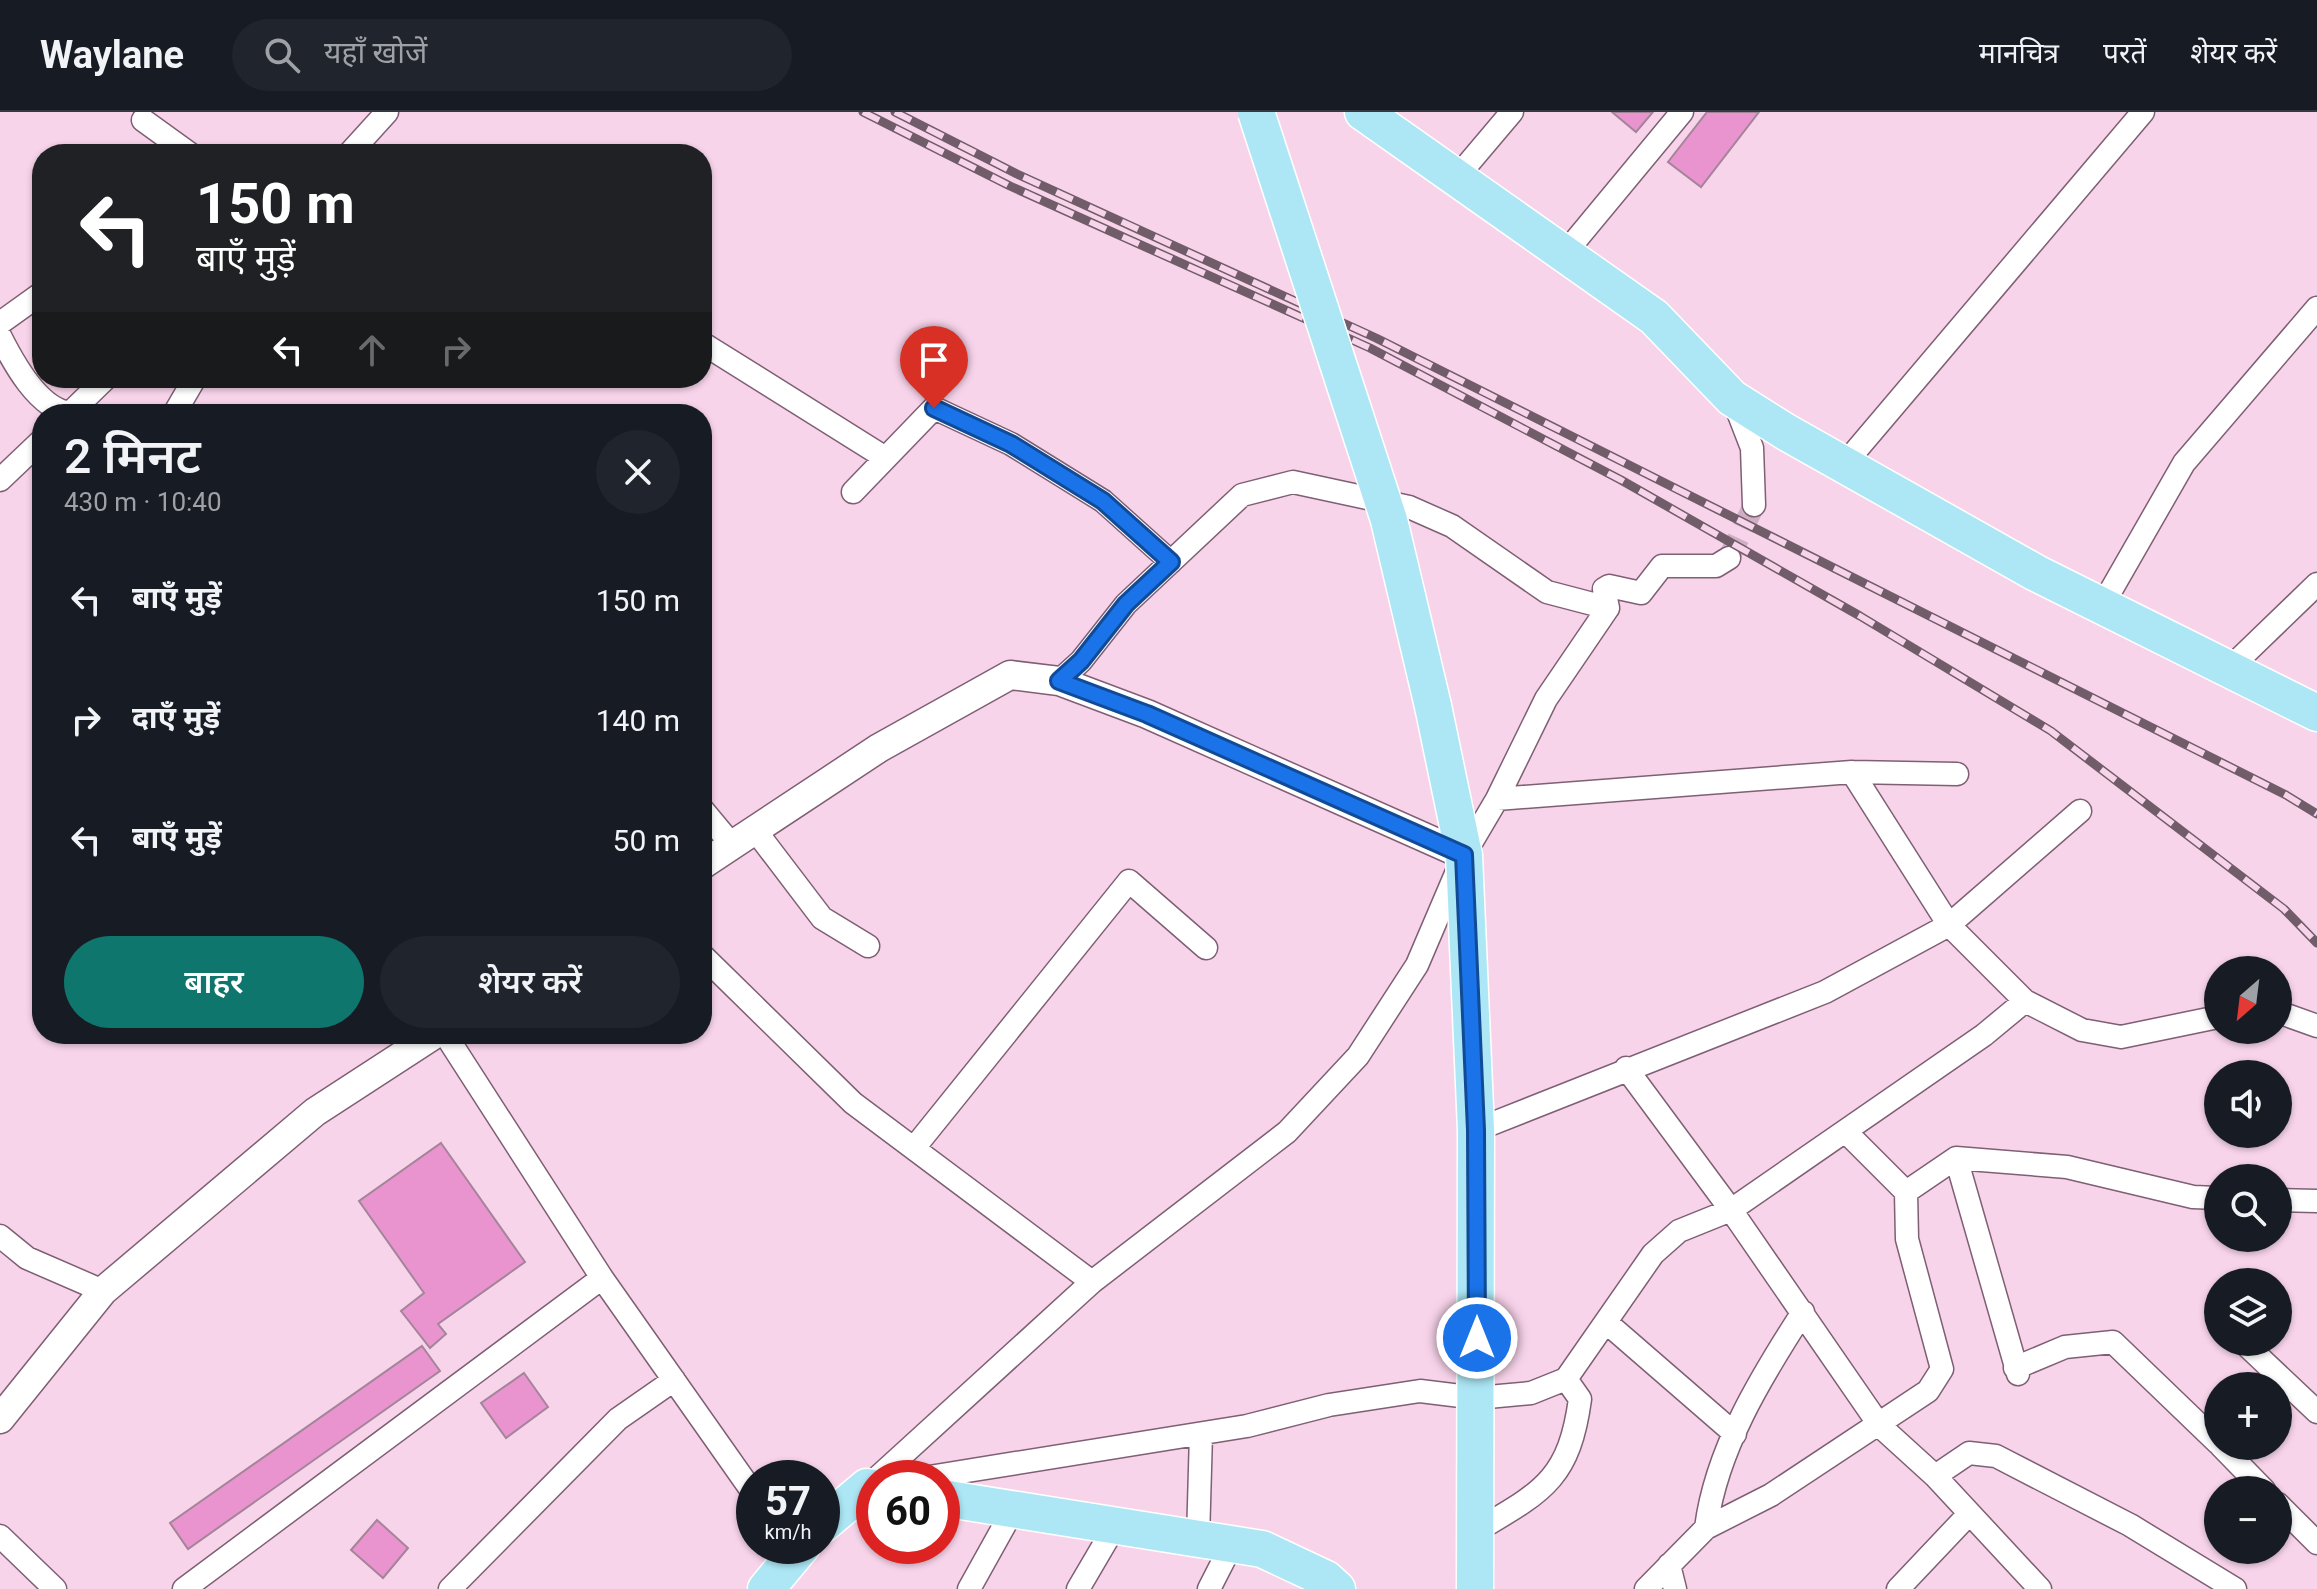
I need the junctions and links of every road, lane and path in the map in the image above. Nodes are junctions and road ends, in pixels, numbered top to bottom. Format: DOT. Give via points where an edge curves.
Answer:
graph roads {
  1 [pos="387,112"];
  2 [pos="1256,112"];
  3 [pos="1363,112"];
  4 [pos="1512,112"];
  5 [pos="1682,112"];
  6 [pos="2143,112"];
  7 [pos="143,120"];
  8 [pos="176,144"];
  9 [pos="358,144"];
  10 [pos="1457,177"];
  11 [pos="1566,252"];
  12 [pos="32,300"];
  13 [pos="2317,308"];
  14 [pos="0,323"];
  15 [pos="0,336"];
  16 [pos="712,349"];
  17 [pos="32,385"];
  18 [pos="35,388"];
  19 [pos="96,388"];
  20 [pos="1732,398"];
  21 [pos="50,404"];
  22 [pos="79,404"];
  23 [pos="32,450"];
  24 [pos="884,457"];
  25 [pos="1842,467"];
  26 [pos="0,480"];
  27 [pos="853,492"];
  28 [pos="1754,505"];
  29 [pos="1729,558"];
  30 [pos="1171,562"];
  31 [pos="2317,584"];
  32 [pos="2102,606"];
  33 [pos="1608,608"];
  34 [pos="2230,668"];
  35 [pos="1059,681"];
  36 [pos="2317,713"];
  37 [pos="1852,772"];
  38 [pos="1957,774"];
  39 [pos="1497,799"];
  40 [pos="2080,811"];
  41 [pos="712,816"];
  42 [pos="744,837"];
  43 [pos="1464,855"];
  44 [pos="712,858"];
  45 [pos="1949,925"];
  46 [pos="868,946"];
  47 [pos="1206,948"];
  48 [pos="712,965"];
  49 [pos="2025,1001"];
  50 [pos="2292,1017"];
  51 [pos="2204,1020"];
  52 [pos="2317,1026"];
  53 [pos="420,1044"];
  54 [pos="451,1044"];
  55 [pos="1626,1068"];
  56 [pos="1476,1130"];
  57 [pos="1847,1133"];
  58 [pos="914,1148"];
  59 [pos="1956,1158"];
  60 [pos="1906,1192"];
  61 [pos="2204,1197"];
  62 [pos="2292,1200"];
  63 [pos="2317,1201"];
  64 [pos="1731,1210"];
  65 [pos="0,1236"];
  66 [pos="602,1278"];
  67 [pos="1092,1282"];
  68 [pos="103,1291"];
  69 [pos="1803,1312"];
  70 [pos="1607,1323"];
  71 [pos="2258,1356"];
  72 [pos="1566,1379"];
  73 [pos="674,1380"];
  74 [pos="1477,1398"];
  75 [pos="2317,1412"];
  76 [pos="0,1419"];
  77 [pos="1880,1426"];
  78 [pos="2204,1429"];
  79 [pos="1201,1434"];
  80 [pos="1735,1434"];
  81 [pos="899,1460"];
  82 [pos="2235,1460"];
  83 [pos="736,1468"];
  84 [pos="960,1472"];
  85 [pos="1935,1476"];
  86 [pos="2251,1476"];
  87 [pos="856,1498"];
  88 [pos="960,1501"];
  89 [pos="1013,1510"];
  90 [pos="840,1511"];
  91 [pos="1969,1514"];
  92 [pos="2292,1518"];
  93 [pos="1115,1526"];
  94 [pos="1706,1528"];
  95 [pos="1476,1531"];
  96 [pos="0,1536"];
  97 [pos="1215,1542"];
  98 [pos="2317,1543"];
  99 [pos="784,1564"];
  100 [pos="1669,1565"];
  101 [pos="55,1589"];
  102 [pos="184,1589"];
  103 [pos="450,1589"];
  104 [pos="766,1589"];
  105 [pos="969,1589"];
  106 [pos="1078,1589"];
  107 [pos="1209,1589"];
  108 [pos="1337,1589"];
  109 [pos="1475,1589"];
  110 [pos="1646,1589"];
  111 [pos="1675,1589"];
  112 [pos="1898,1589"];
  113 [pos="2040,1589"];
  114 [pos="2235,1589"];
  1 -- 9 [label="street"];
  2 -- 43 [label="main road, bridge" via="1389,520"];
  3 -- 10 [label="main road"];
  4 -- 10 [label="street"];
  5 -- 11 [label="street"];
  6 -- 25 [label="street"];
  7 -- 8 [label="street"];
  10 -- 11 [label="main road"];
  11 -- 20 [label="main road" via="1654,317"];
  12 -- 14 [label="street"];
  13 -- 32 [label="street" via="2184,463"];
  15 -- 17 [label="street"];
  16 -- 24 [label="street"];
  18 -- 21 [label="street"];
  19 -- 22 [label="street"];
  20 -- 25 [label="main road"];
  20 -- 28 [label="street" via="1752,448"];
  23 -- 26 [label="street"];
  24 -- 27 [label="street"];
  24 -- 30 [label="street" via="934,408 1011,444 1103,501"];
  25 -- 32 [label="main road"];
  29 -- 33 [label="street" via="1716,566 1662,566 1641,593 1609,586 1604,589"];
  30 -- 33 [label="street" via="1242,495 1293,482 1409,507 1452,526 1547,592"];
  30 -- 35 [label="street"];
  31 -- 34 [label="street"];
  32 -- 34 [label="main road"];
  33 -- 39 [label="street" via="1546,699"];
  34 -- 36 [label="main road"];
  35 -- 42 [label="street" via="1010,675 879,748"];
  35 -- 43 [label="street" via="1147,714"];
  37 -- 38 [label="street"];
  37 -- 39 [label="street"];
  37 -- 45 [label="street"];
  39 -- 43 [label="street"];
  40 -- 45 [label="street"];
  41 -- 42 [label="street"];
  42 -- 44 [label="street"];
  42 -- 46 [label="street" via="822,918"];
  43 -- 56 [label="main road"];
  43 -- 67 [label="street" via="1417,965 1358,1056 1287,1132"];
  45 -- 49 [label="street"];
  45 -- 55 [label="street" via="1825,992"];
  47 -- 58 [label="street" via="1129,881"];
  48 -- 58 [label="street" via="853,1103"];
  49 -- 51 [label="street" via="2082,1030 2121,1037"];
  49 -- 57 [label="street"];
  50 -- 52 [label="street"];
  53 -- 68 [label="street" via="315,1112"];
  54 -- 66 [label="street"];
  55 -- 56 [label="street"];
  55 -- 64 [label="street"];
  56 -- 74 [label="main road"];
  57 -- 60 [label="street"];
  57 -- 64 [label="street"];
  58 -- 67 [label="street"];
  59 -- 60 [label="street"];
  59 -- 61 [label="street" via="2067,1167"];
  59 -- 78 [label="street" via="2017,1371 2065,1347 2113,1342"];
  60 -- 77 [label="street" via="1907,1239 1942,1369 1928,1391"];
  62 -- 63 [label="street"];
  64 -- 69 [label="street"];
  64 -- 70 [label="street" via="1679,1231 1653,1254"];
  65 -- 68 [label="street" via="27,1258"];
  66 -- 73 [label="street"];
  66 -- 102 [label="street"];
  67 -- 81 [label="street"];
  68 -- 76 [label="street"];
  69 -- 77 [label="street"];
  69 -- 80 [label="street"];
  70 -- 72 [label="street"];
  70 -- 80 [label="street"];
  71 -- 75 [label="street"];
  72 -- 74 [label="street" via="1531,1393"];
  72 -- 95 [label="street" via="1580,1399 1567,1456 1533,1497"];
  73 -- 83 [label="street"];
  73 -- 103 [label="street" via="618,1419"];
  74 -- 79 [label="street" via="1420,1391"];
  74 -- 95 [label="main road"];
  77 -- 85 [label="street"];
  77 -- 94 [label="street" via="1771,1495"];
  79 -- 84 [label="street"];
  79 -- 97 [label="street"];
  80 -- 94 [label="street" via="1711,1488"];
  82 -- 86 [label="street"];
  85 -- 91 [label="street"];
  85 -- 114 [label="street" via="1969,1453 1996,1456 2130,1525"];
  87 -- 90 [label="main road"];
  88 -- 89 [label="main road"];
  89 -- 93 [label="main road"];
  89 -- 105 [label="street"];
  91 -- 112 [label="street"];
  91 -- 113 [label="street"];
  92 -- 98 [label="street"];
  93 -- 97 [label="main road"];
  93 -- 106 [label="street"];
  94 -- 100 [label="street"];
  95 -- 109 [label="main road"];
  96 -- 101 [label="street"];
  97 -- 107 [label="street"];
  97 -- 108 [label="main road" via="1262,1549"];
  99 -- 104 [label="main road"];
  100 -- 110 [label="street"];
  100 -- 111 [label="street"];
}
